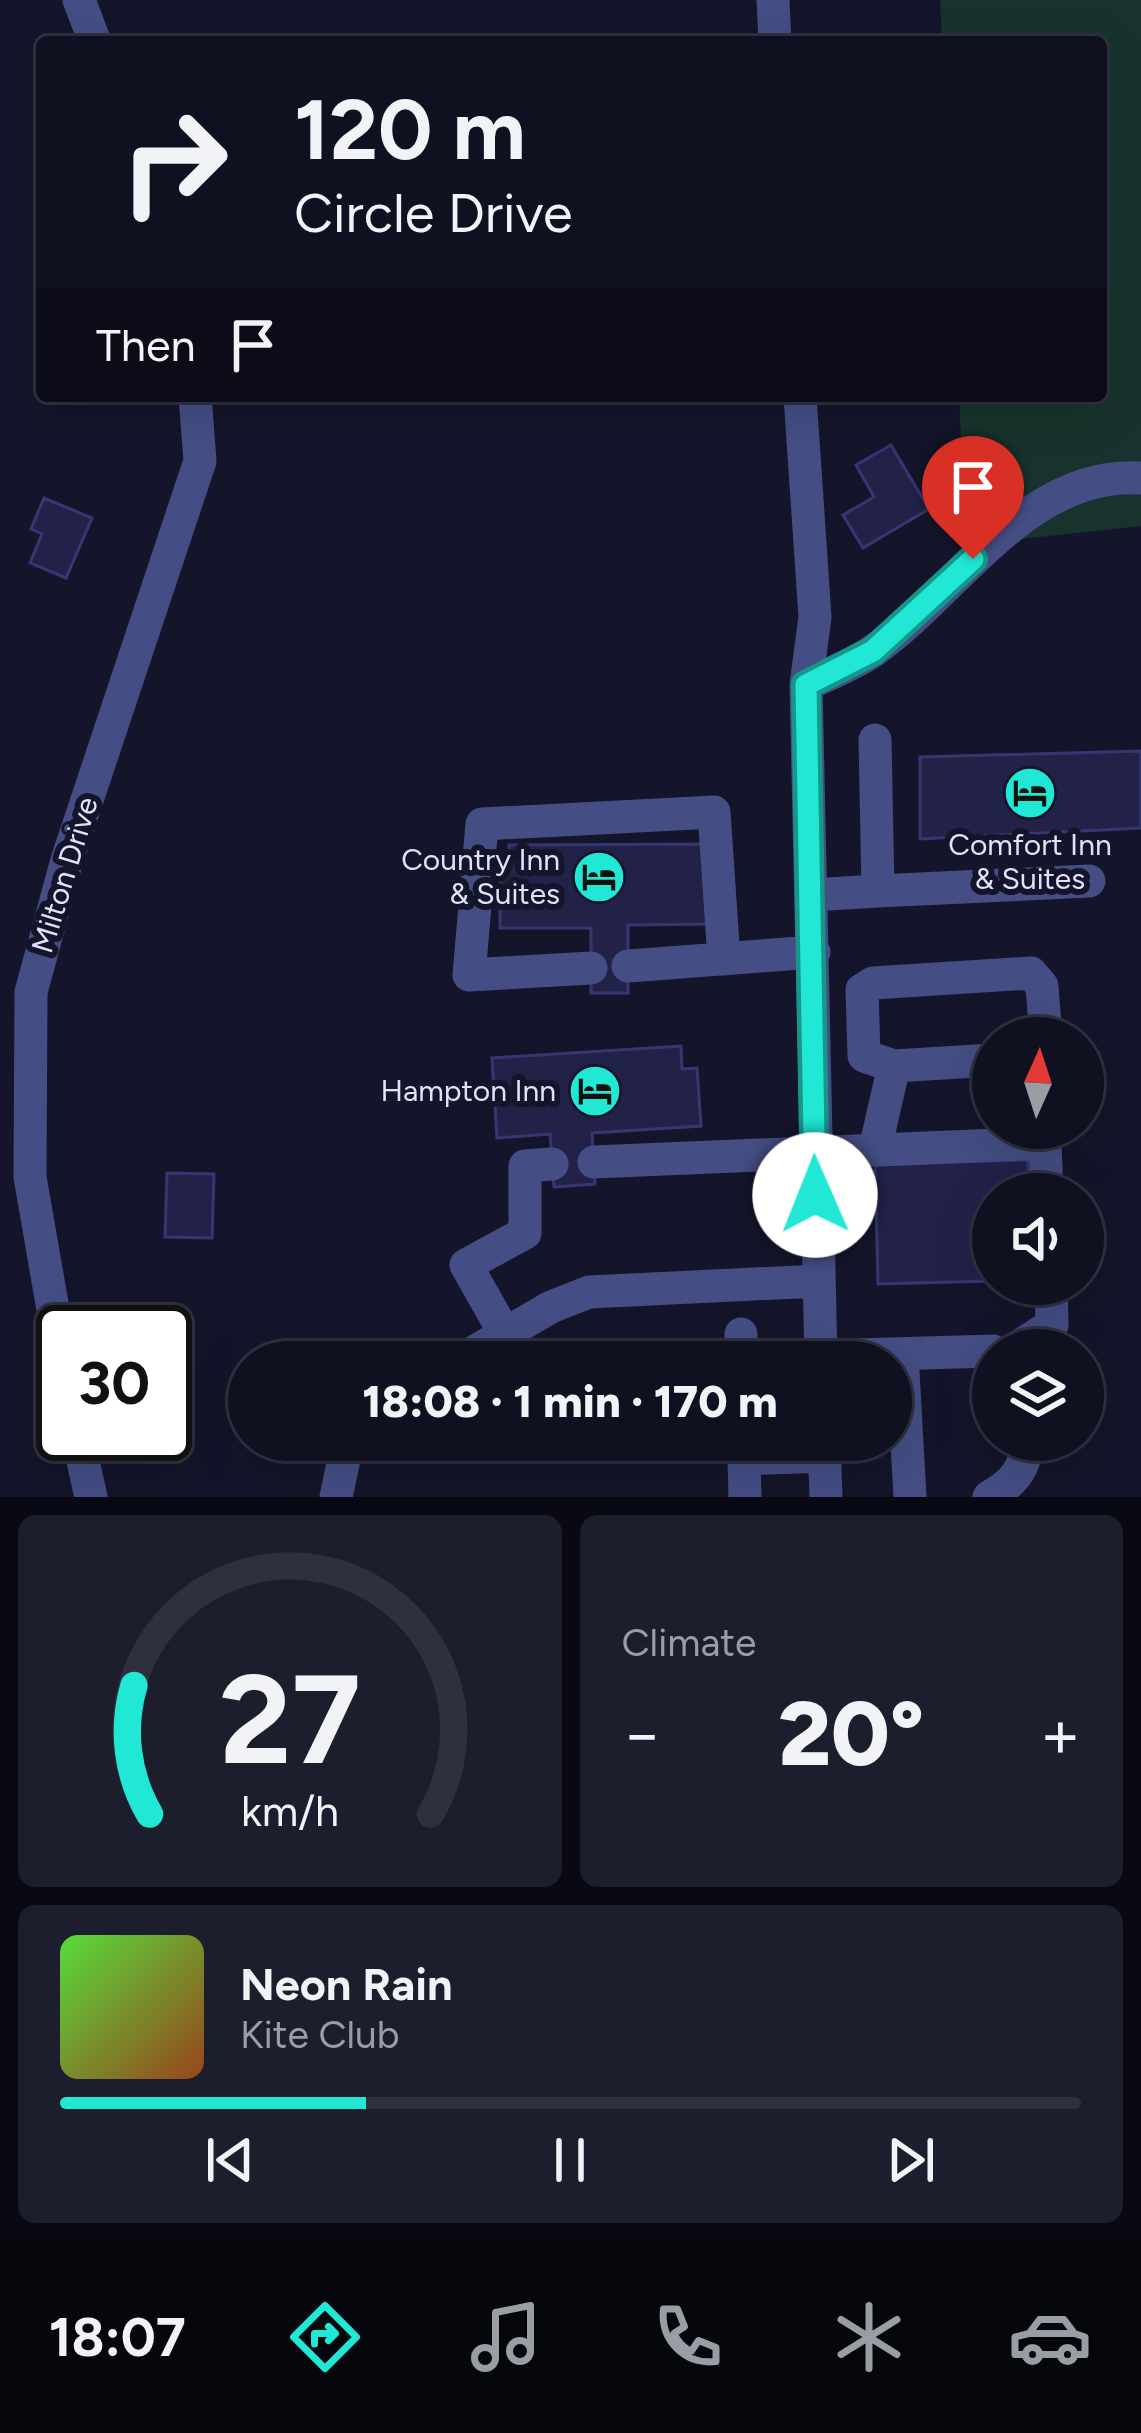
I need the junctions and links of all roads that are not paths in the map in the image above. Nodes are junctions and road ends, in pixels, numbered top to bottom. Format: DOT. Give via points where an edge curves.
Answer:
graph roads {
  1 [pos="79,0"];
  2 [pos="772,0"];
  3 [pos="93,36"];
  4 [pos="775,36"];
  5 [pos="195,402"];
  6 [pos="800,402"];
  7 [pos="1141,478"];
  8 [pos="806,685"];
  9 [pos="875,740"];
  10 [pos="1089,881"];
  11 [pos="878,891"];
  12 [pos="812,895"];
  13 [pos="814,952"];
  14 [pos="724,959"];
  15 [pos="628,966"];
  16 [pos="591,968"];
  17 [pos="1044,1017"];
  18 [pos="972,1061"];
  19 [pos="894,1066"];
  20 [pos="972,1142"];
  21 [pos="875,1149"];
  22 [pos="814,1151"];
  23 [pos="594,1162"];
  24 [pos="552,1164"];
  25 [pos="818,1281"];
  26 [pos="52,1305"];
  27 [pos="505,1334"];
  28 [pos="493,1341"];
  29 [pos="820,1341"];
  30 [pos="972,1352"];
  31 [pos="912,1354"];
  32 [pos="83,1461"];
  33 [pos="343,1461"];
  34 [pos="744,1461"];
  35 [pos="825,1461"];
  36 [pos="908,1461"];
  37 [pos="1023,1461"];
  38 [pos="91,1497"];
  39 [pos="336,1497"];
  40 [pos="745,1497"];
  41 [pos="826,1497"];
  42 [pos="910,1497"];
  43 [pos="989,1497"];
  1 -- 3 [label="street"];
  2 -- 4 [label="street"];
  5 -- 26 [label="street, Milton Drive" via="200,460 31,992 29,1177"];
  6 -- 8 [label="street" via="815,617"];
  7 -- 8 [label="street" via="1116,476 1047,501 873,651"];
  8 -- 12 [label="street"];
  9 -- 11 [label="street"];
  10 -- 11 [label="street"];
  11 -- 12 [label="street"];
  12 -- 13 [label="street"];
  13 -- 14 [label="street"];
  13 -- 22 [label="street"];
  14 -- 15 [label="street"];
  14 -- 16 [label="street" via="713,812 482,824 469,975"];
  17 -- 19 [label="street" via="1042,986 1031,973 873,983 862,990 864,1056"];
  18 -- 19 [label="street"];
  19 -- 21 [label="street"];
  20 -- 21 [label="street"];
  21 -- 22 [label="street"];
  22 -- 23 [label="street"];
  22 -- 25 [label="street"];
  24 -- 27 [label="street" via="525,1166 525,1233 466,1265"];
  25 -- 27 [label="street" via="589,1292"];
  25 -- 29 [label="street"];
  27 -- 28 [label="street"];
  30 -- 31 [label="street"];
  32 -- 38 [label="street"];
  33 -- 39 [label="street"];
  34 -- 40 [label="street"];
  35 -- 41 [label="street"];
  36 -- 42 [label="street"];
  37 -- 43 [label="street" via="1012,1484"];
}
